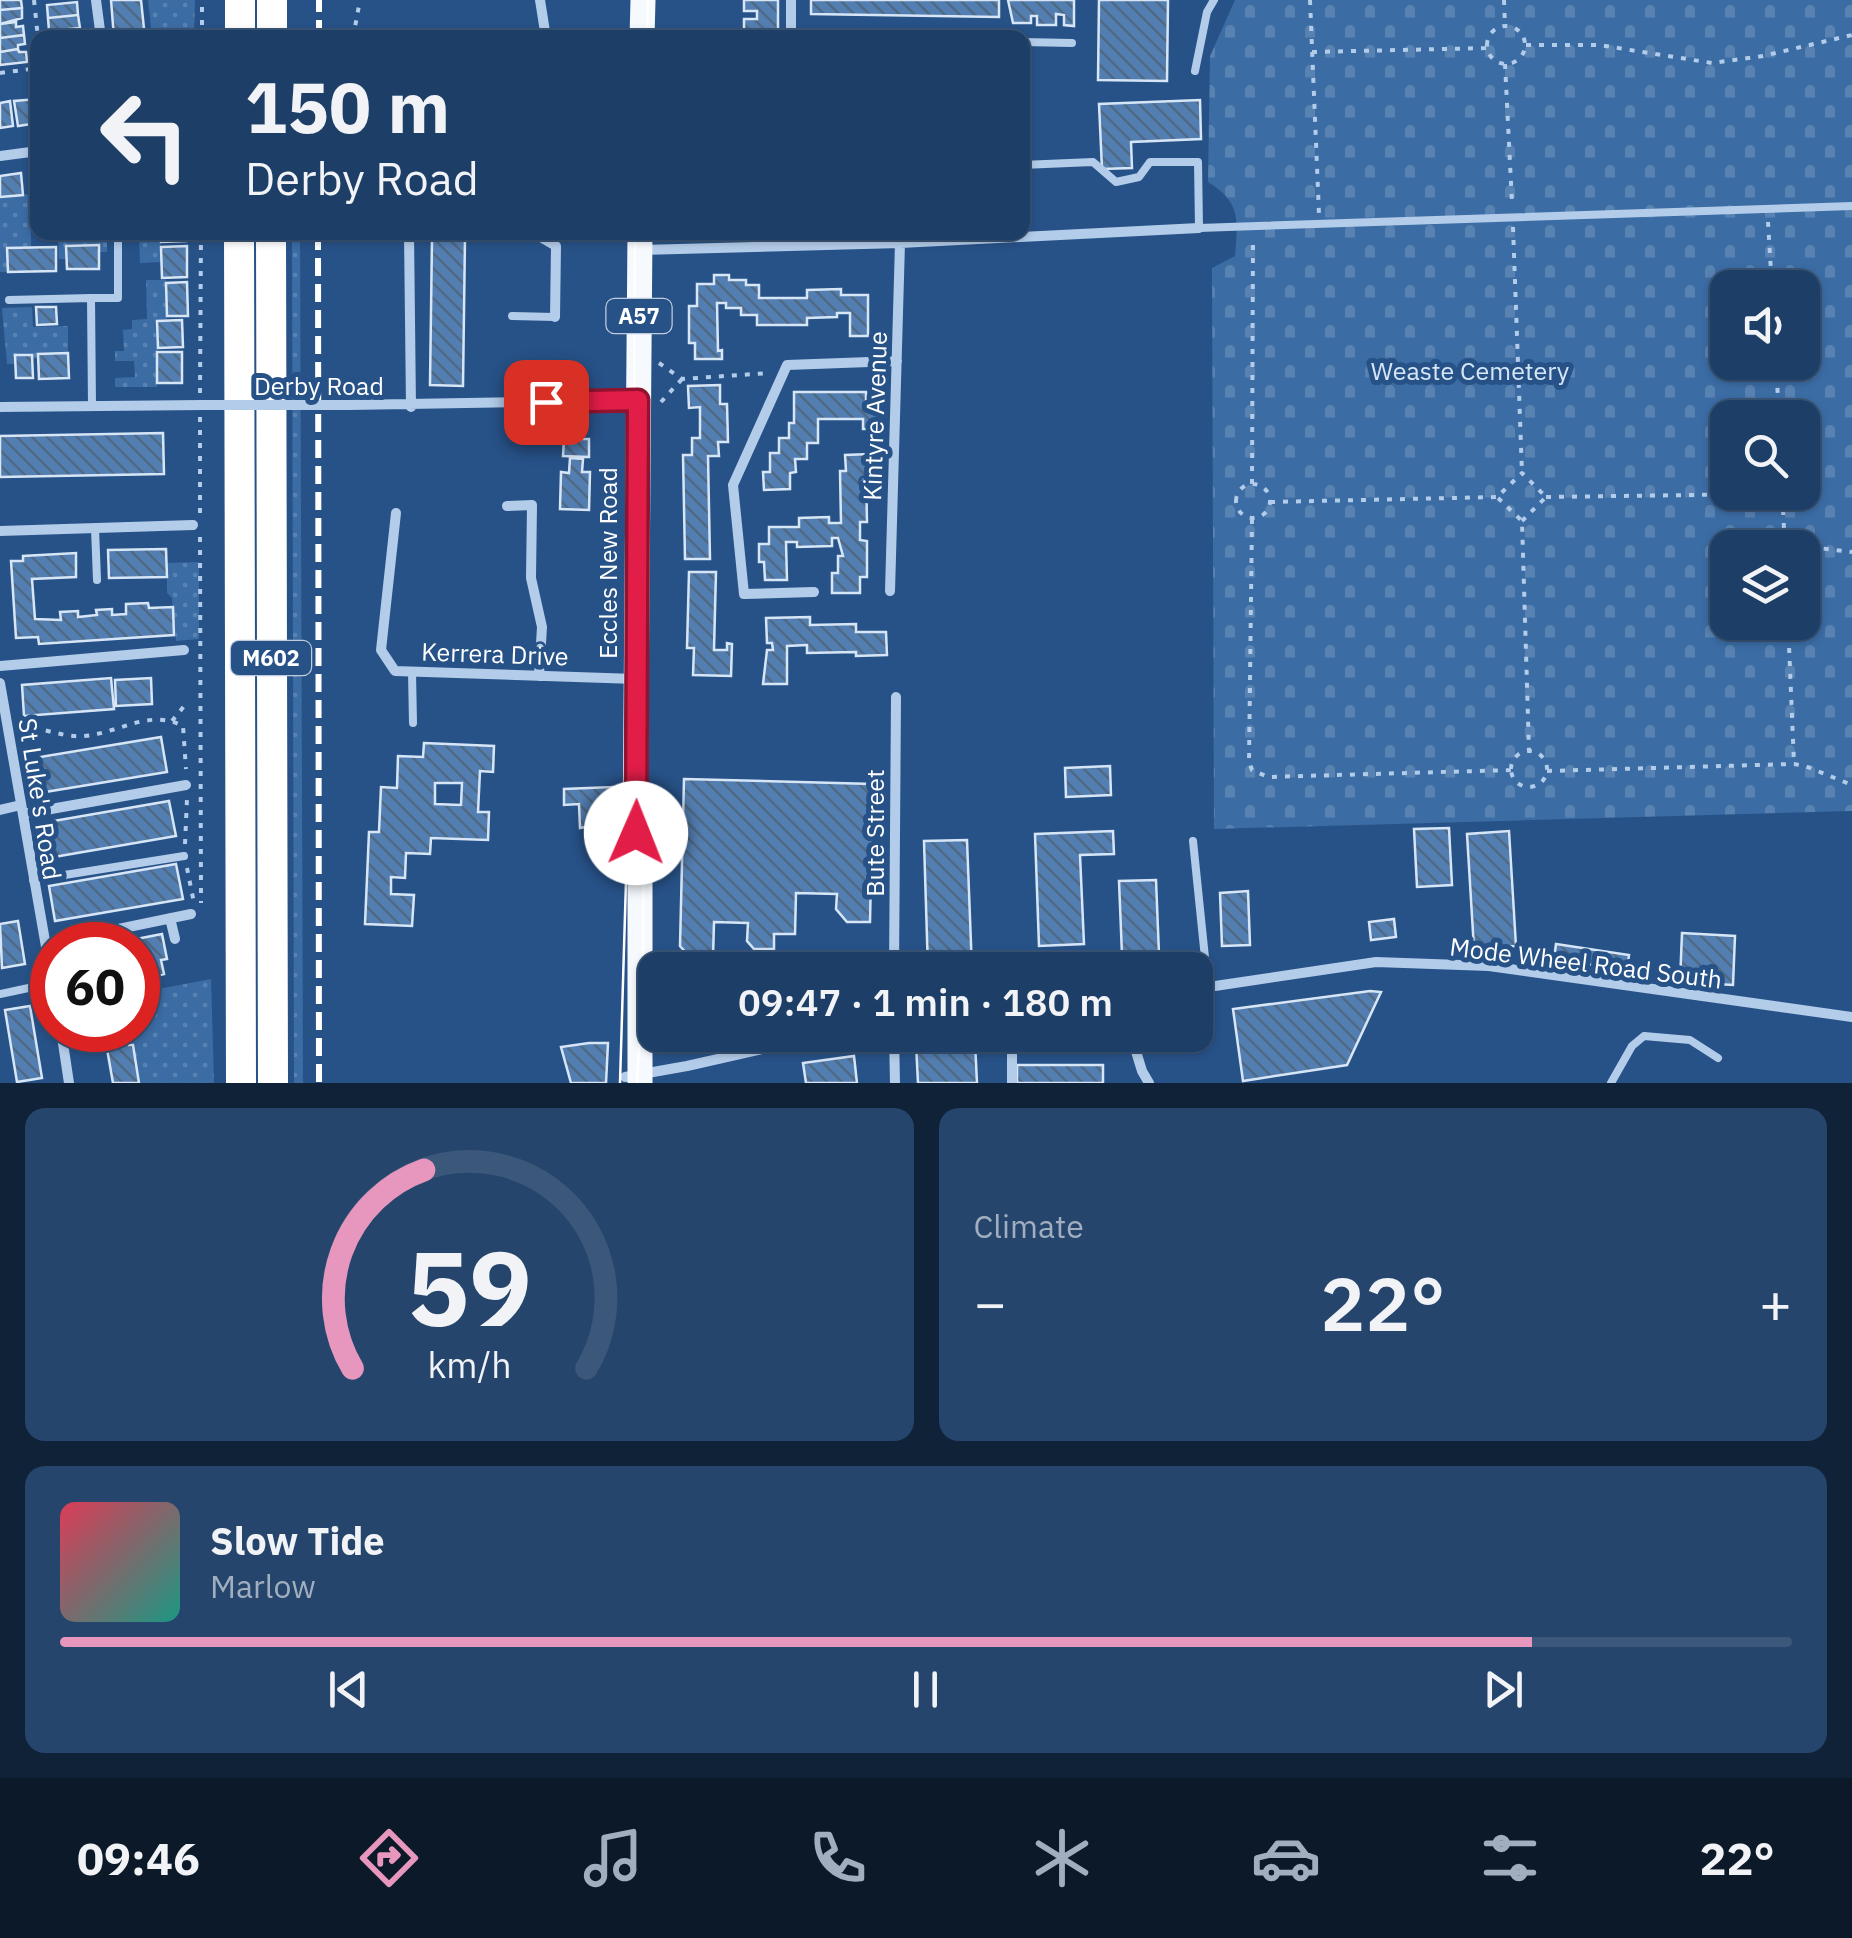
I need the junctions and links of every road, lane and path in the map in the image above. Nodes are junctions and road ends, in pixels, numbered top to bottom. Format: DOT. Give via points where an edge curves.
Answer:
graph roads {
  1 [pos="34,0"];
  2 [pos="96,0"];
  3 [pos="202,0"];
  4 [pos="240,0"];
  5 [pos="272,0"];
  6 [pos="360,0"];
  7 [pos="540,0"];
  8 [pos="642,0"];
  9 [pos="791,0"];
  10 [pos="1214,0"];
  11 [pos="1310,0"];
  12 [pos="1504,0"];
  13 [pos="1505,26"];
  14 [pos="37,30"];
  15 [pos="100,30"];
  16 [pos="202,30"];
  17 [pos="240,30"];
  18 [pos="272,30"];
  19 [pos="355,30"];
  20 [pos="545,30"];
  21 [pos="642,30"];
  22 [pos="791,30"];
  23 [pos="1852,35"];
  24 [pos="1030,42"];
  25 [pos="1072,43"];
  26 [pos="1526,45"];
  27 [pos="1488,48"];
  28 [pos="1312,52"];
  29 [pos="1506,64"];
  30 [pos="30,69"];
  31 [pos="1196,71"];
  32 [pos="0,73"];
  33 [pos="30,152"];
  34 [pos="0,156"];
  35 [pos="1030,165"];
  36 [pos="1852,206"];
  37 [pos="1768,208"];
  38 [pos="1513,216"];
  39 [pos="1319,223"];
  40 [pos="1252,226"];
  41 [pos="1200,228"];
  42 [pos="1030,237"];
  43 [pos="118,240"];
  44 [pos="200,240"];
  45 [pos="239,240"];
  46 [pos="272,240"];
  47 [pos="409,240"];
  48 [pos="546,240"];
  49 [pos="792,240"];
  50 [pos="975,240"];
  51 [pos="640,241"];
  52 [pos="900,244"];
  53 [pos="792,247"];
  54 [pos="1771,270"];
  55 [pos="91,298"];
  56 [pos="10,300"];
  57 [pos="512,316"];
  58 [pos="555,317"];
  59 [pos="897,361"];
  60 [pos="657,362"];
  61 [pos="784,372"];
  62 [pos="682,379"];
  63 [pos="647,403"];
  64 [pos="201,405"];
  65 [pos="92,406"];
  66 [pos="411,406"];
  67 [pos="0,407"];
  68 [pos="1522,472"];
  69 [pos="1252,484"];
  70 [pos="1710,494"];
  71 [pos="1546,496"];
  72 [pos="1498,497"];
  73 [pos="1270,502"];
  74 [pos="507,506"];
  75 [pos="1783,510"];
  76 [pos="396,513"];
  77 [pos="1252,518"];
  78 [pos="1522,521"];
  79 [pos="192,525"];
  80 [pos="95,528"];
  81 [pos="0,530"];
  82 [pos="1784,530"];
  83 [pos="1820,549"];
  84 [pos="1852,552"];
  85 [pos="97,580"];
  86 [pos="890,591"];
  87 [pos="814,592"];
  88 [pos="1789,640"];
  89 [pos="184,650"];
  90 [pos="0,666"];
  91 [pos="412,672"];
  92 [pos="539,676"];
  93 [pos="637,679"];
  94 [pos="0,683"];
  95 [pos="896,697"];
  96 [pos="185,705"];
  97 [pos="172,721"];
  98 [pos="413,722"];
  99 [pos="29,727"];
  100 [pos="1530,751"];
  101 [pos="1794,764"];
  102 [pos="186,770"];
  103 [pos="1511,770"];
  104 [pos="1547,771"];
  105 [pos="186,785"];
  106 [pos="1852,785"];
  107 [pos="0,810"];
  108 [pos="22,810"];
  109 [pos="1194,841"];
  110 [pos="184,856"];
  111 [pos="32,880"];
  112 [pos="191,914"];
  113 [pos="170,918"];
  114 [pos="41,922"];
  115 [pos="151,922"];
  116 [pos="174,938"];
  117 [pos="894,952"];
  118 [pos="1205,952"];
  119 [pos="1213,986"];
  120 [pos="30,987"];
  121 [pos="0,994"];
  122 [pos="1852,1017"];
  123 [pos="64,1052"];
  124 [pos="745,1052"];
  125 [pos="894,1052"];
  126 [pos="1012,1052"];
  127 [pos="1136,1052"];
  128 [pos="1718,1058"];
  129 [pos="632,1079"];
  130 [pos="69,1083"];
  131 [pos="242,1083"];
  132 [pos="274,1083"];
  133 [pos="895,1083"];
  134 [pos="1012,1083"];
  135 [pos="1149,1083"];
  136 [pos="1611,1083"];
  1 -- 14 [label="path"];
  2 -- 15 [label="street"];
  3 -- 16 [label="path"];
  4 -- 17 [label="highway"];
  5 -- 18 [label="highway"];
  6 -- 19 [label="path"];
  7 -- 20 [label="street"];
  8 -- 21 [label="main road"];
  9 -- 22 [label="street"];
  10 -- 31 [label="lane"];
  11 -- 28 [label="path"];
  12 -- 13 [label="path"];
  13 -- 26 [label="path" via="1522,33"];
  13 -- 27 [label="path" via="1493,31"];
  23 -- 26 [label="path" via="1712,63 1599,45"];
  24 -- 25 [label="lane"];
  26 -- 29 [label="path" via="1522,56"];
  27 -- 28 [label="path"];
  27 -- 29 [label="path"];
  28 -- 39 [label="path"];
  29 -- 38 [label="path"];
  30 -- 32 [label="path"];
  33 -- 34 [label="street"];
  35 -- 41 [label="lane" via="1093,162 1116,182 1139,177 1150,162 1198,162"];
  36 -- 37 [label="lane"];
  37 -- 38 [label="lane"];
  37 -- 54 [label="path"];
  38 -- 39 [label="lane"];
  38 -- 68 [label="path"];
  39 -- 40 [label="lane"];
  40 -- 41 [label="lane"];
  40 -- 69 [label="path"];
  41 -- 42 [label="street"];
  43 -- 55 [label="lane" via="118,298"];
  44 -- 64 [label="path"];
  45 -- 131 [label="highway, M602"];
  46 -- 132 [label="highway, M602"];
  47 -- 66 [label="street"];
  48 -- 58 [label="street" via="556,246"];
  49 -- 53 [label="street"];
  50 -- 52 [label="street"];
  51 -- 53 [label="street"];
  51 -- 63 [label="main road, Eccles New Road / A57"];
  52 -- 53 [label="street"];
  52 -- 59 [label="street, Kintyre Avenue"];
  55 -- 56 [label="lane"];
  55 -- 65 [label="lane"];
  57 -- 58 [label="lane"];
  59 -- 61 [label="street" via="787,365"];
  59 -- 86 [label="street, Kintyre Avenue"];
  60 -- 62 [label="path"];
  61 -- 62 [label="path"];
  61 -- 87 [label="street" via="733,484 744,594"];
  62 -- 63 [label="path"];
  63 -- 66 [label="street, Derby Road"];
  63 -- 93 [label="main road, Eccles New Road / A57"];
  64 -- 65 [label="street, Derby Road"];
  64 -- 66 [label="street, Derby Road, bridge"];
  64 -- 112 [label="path" via="200,920"];
  65 -- 67 [label="street, Derby Road"];
  68 -- 71 [label="path"];
  68 -- 72 [label="path"];
  69 -- 73 [label="path" via="1263,487"];
  69 -- 77 [label="path" via="1236,504"];
  70 -- 71 [label="path"];
  71 -- 78 [label="path"];
  72 -- 73 [label="path"];
  72 -- 78 [label="path"];
  73 -- 77 [label="path" via="1262,516"];
  74 -- 92 [label="street" via="532,505 532,578 542,627"];
  75 -- 82 [label="path"];
  76 -- 91 [label="street, Kerrera Drive" via="381,650 395,671"];
  77 -- 103 [label="path" via="1252,770 1268,777"];
  78 -- 100 [label="path"];
  79 -- 80 [label="street"];
  80 -- 81 [label="street"];
  80 -- 85 [label="lane"];
  83 -- 84 [label="path"];
  88 -- 101 [label="path"];
  89 -- 90 [label="street"];
  91 -- 92 [label="street, Kerrera Drive"];
  91 -- 98 [label="lane"];
  92 -- 93 [label="street, Kerrera Drive"];
  93 -- 129 [label="main road, Eccles New Road / A57" via="640,848"];
  94 -- 108 [label="street, St Luke's Road"];
  95 -- 117 [label="street, Bute Street"];
  96 -- 97 [label="path"];
  97 -- 99 [label="path" via="135,721 87,736"];
  97 -- 102 [label="path" via="183,726"];
  100 -- 103 [label="path" via="1518,754"];
  100 -- 104 [label="path" via="1545,759"];
  101 -- 104 [label="path"];
  101 -- 106 [label="path"];
  103 -- 104 [label="path" via="1526,787 1542,782"];
  105 -- 108 [label="street"];
  107 -- 108 [label="street"];
  108 -- 111 [label="street, St Luke's Road"];
  109 -- 118 [label="lane"];
  110 -- 111 [label="lane"];
  111 -- 114 [label="street, St Luke's Road"];
  112 -- 113 [label="street"];
  113 -- 115 [label="street"];
  113 -- 116 [label="street"];
  119 -- 122 [label="street, Mode Wheel Road South" via="1376,962 1489,966"];
  120 -- 121 [label="lane"];
  123 -- 130 [label="street"];
  124 -- 129 [label="street"];
  125 -- 133 [label="street"];
  126 -- 134 [label="street"];
  127 -- 135 [label="street"];
  128 -- 136 [label="lane" via="1690,1040 1644,1036"];
}
